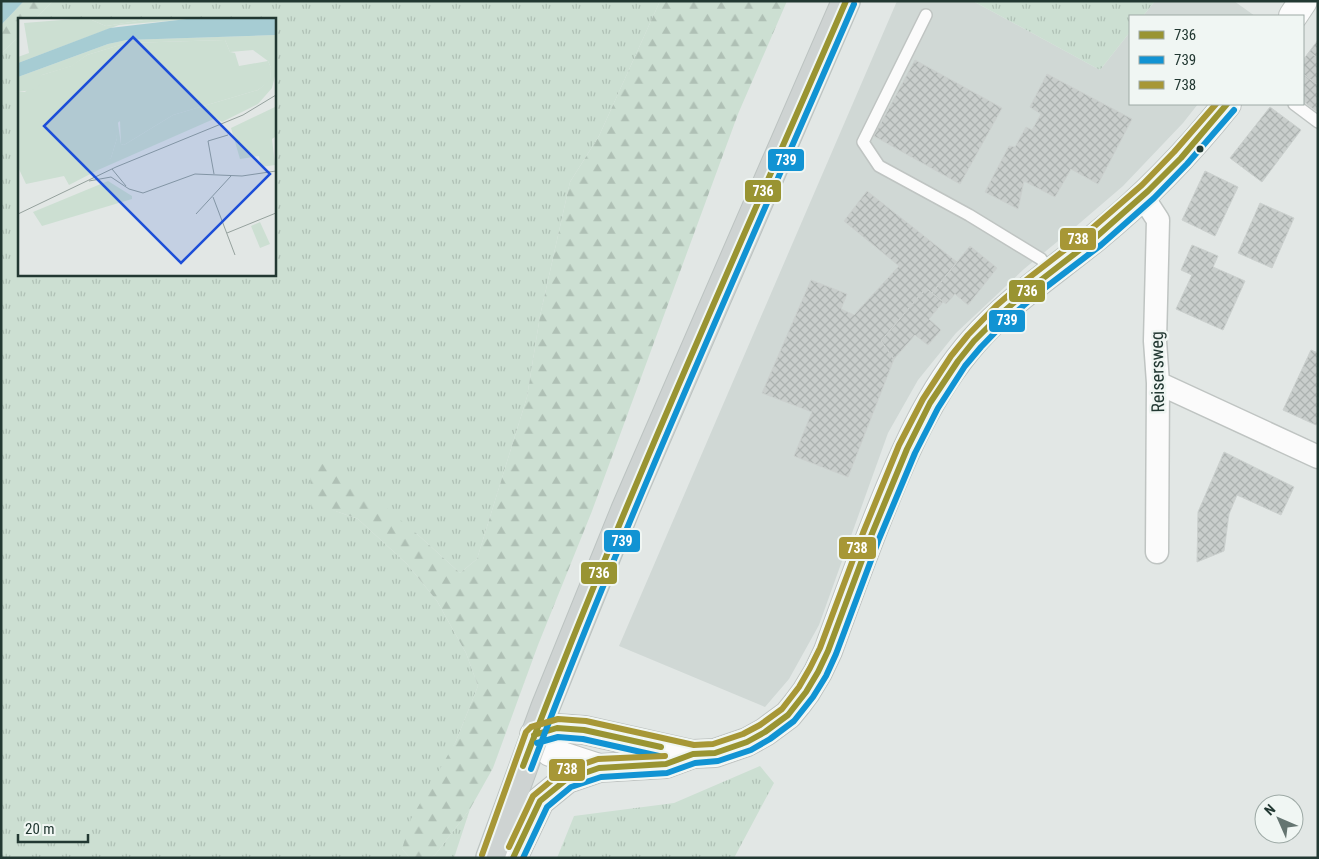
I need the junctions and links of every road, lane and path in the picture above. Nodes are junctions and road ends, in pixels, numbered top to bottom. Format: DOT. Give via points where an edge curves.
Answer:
graph roads {
  1 [pos="846,1"];
  2 [pos="1303,1"];
  3 [pos="926,15"];
  4 [pos="1294,15"];
  5 [pos="1226,105"];
  6 [pos="1295,105"];
  7 [pos="1318,122"];
  8 [pos="1143,197"];
  9 [pos="1051,272"];
  10 [pos="1158,383"];
  11 [pos="1318,457"];
  12 [pos="1157,552"];
  13 [pos="534,735"];
  14 [pos="693,754"];
  15 [pos="599,768"];
  16 [pos="490,858"];
  17 [pos="513,858"];
  1 -- 13 [label="main road" via="626,508"];
  2 -- 4 [label="street"];
  3 -- 9 [label="lane" via="864,142 879,166 1041,259"];
  5 -- 8 [label="street"];
  6 -- 7 [label="lane"];
  8 -- 9 [label="street"];
  8 -- 10 [label="street, Reisersweg" via="1158,220 1155,341"];
  9 -- 14 [label="street" via="973,342 927,410 897,471 828,651 806,692 788,714 747,742 716,752"];
  10 -- 11 [label="street"];
  10 -- 12 [label="street, Reisersweg"];
  13 -- 14 [label="street" via="557,728 584,730"];
  13 -- 15 [label="street" via="550,752"];
  13 -- 16 [label="main road"];
  14 -- 15 [label="street" via="666,764"];
  15 -- 17 [label="street" via="567,779 540,801"];
}
